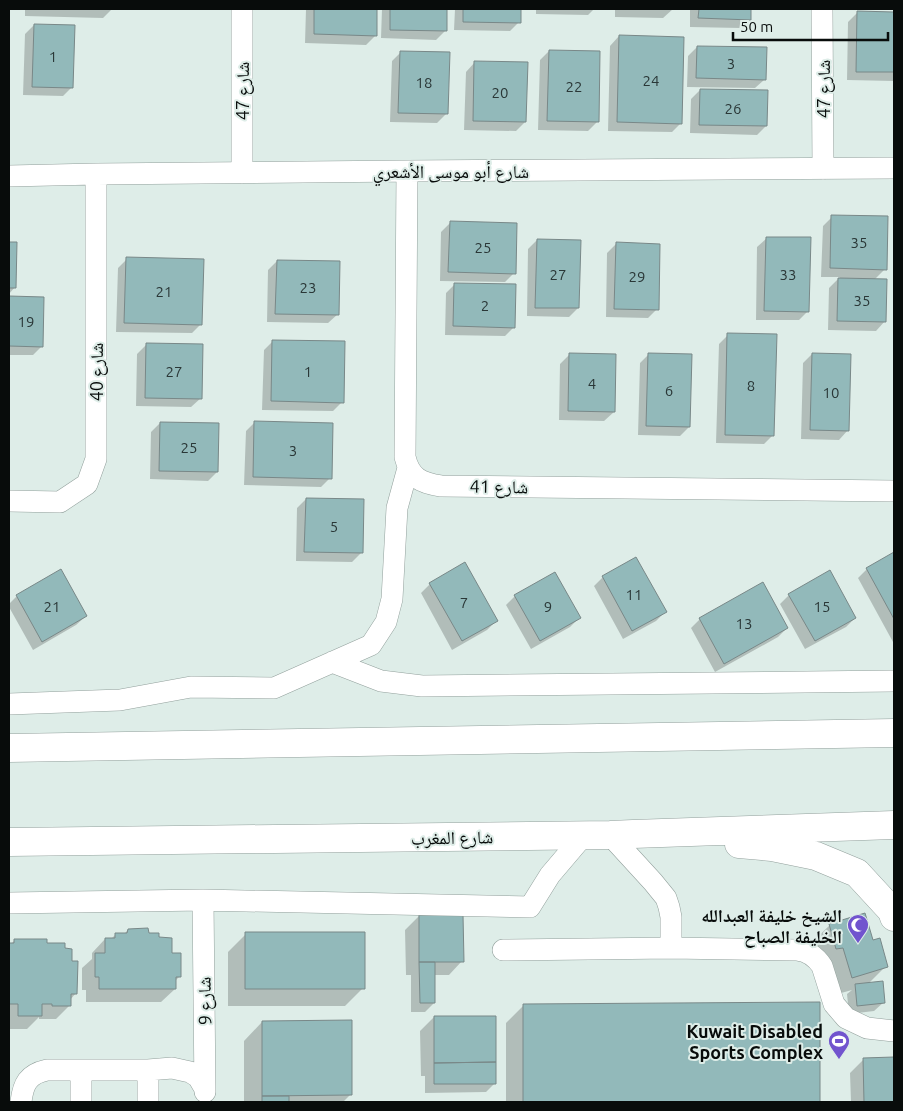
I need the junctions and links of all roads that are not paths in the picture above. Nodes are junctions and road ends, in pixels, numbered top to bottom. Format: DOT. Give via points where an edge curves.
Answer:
graph roads {
  1 [pos="242,9"];
  2 [pos="822,9"];
  3 [pos="894,168"];
  4 [pos="823,169"];
  5 [pos="407,171"];
  6 [pos="242,173"];
  7 [pos="96,174"];
  8 [pos="9,176"];
  9 [pos="408,468"];
  10 [pos="894,491"];
  11 [pos="9,501"];
  12 [pos="332,662"];
  13 [pos="894,681"];
  14 [pos="9,704"];
  15 [pos="894,733"];
  16 [pos="9,748"];
  17 [pos="894,825"];
  18 [pos="609,835"];
  19 [pos="9,842"];
  20 [pos="203,900"];
  21 [pos="9,903"];
  22 [pos="894,917"];
  23 [pos="671,948"];
  24 [pos="503,950"];
  25 [pos="894,1031"];
  26 [pos="81,1070"];
  27 [pos="148,1070"];
  28 [pos="205,1096"];
  29 [pos="21,1102"];
  30 [pos="81,1102"];
  31 [pos="148,1102"];
  1 -- 6 [label="street, شارع 47"];
  2 -- 4 [label="street, شارع 47"];
  3 -- 4 [label="street, شارع أبو موسى الأشعري"];
  4 -- 5 [label="street, شارع أبو موسى الأشعري"];
  5 -- 6 [label="street, شارع أبو موسى الأشعري"];
  5 -- 9 [label="street" via="405,457"];
  6 -- 7 [label="street, شارع أبو موسى الأشعري"];
  7 -- 8 [label="street, شارع أبو موسى الأشعري"];
  7 -- 11 [label="street, شارع 40" via="96,459 87,484 60,502"];
  9 -- 10 [label="street, شارع 41" via="416,479 441,486"];
  9 -- 12 [label="street" via="397,508 392,599 386,622 370,645"];
  12 -- 13 [label="street" via="381,681 422,686"];
  12 -- 14 [label="street" via="274,688 191,687 120,700"];
  15 -- 16 [label="highway"];
  17 -- 18 [label="highway, شارع المغرب"];
  18 -- 19 [label="highway, شارع المغرب"];
  18 -- 20 [label="street" via="550,876 530,907"];
  18 -- 22 [label="highway" via="772,847 816,856 857,873"];
  18 -- 23 [label="street" via="666,898 671,917"];
  20 -- 21 [label="street"];
  20 -- 28 [label="street, شارع 9"];
  23 -- 24 [label="street"];
  23 -- 25 [label="street" via="803,951 814,956 822,966 834,1004 846,1018 867,1028"];
  26 -- 27 [label="street"];
  26 -- 29 [label="street" via="36,1072 23,1090"];
  26 -- 30 [label="street"];
  27 -- 28 [label="street" via="172,1068 190,1072 198,1077"];
  27 -- 31 [label="street"];
}
